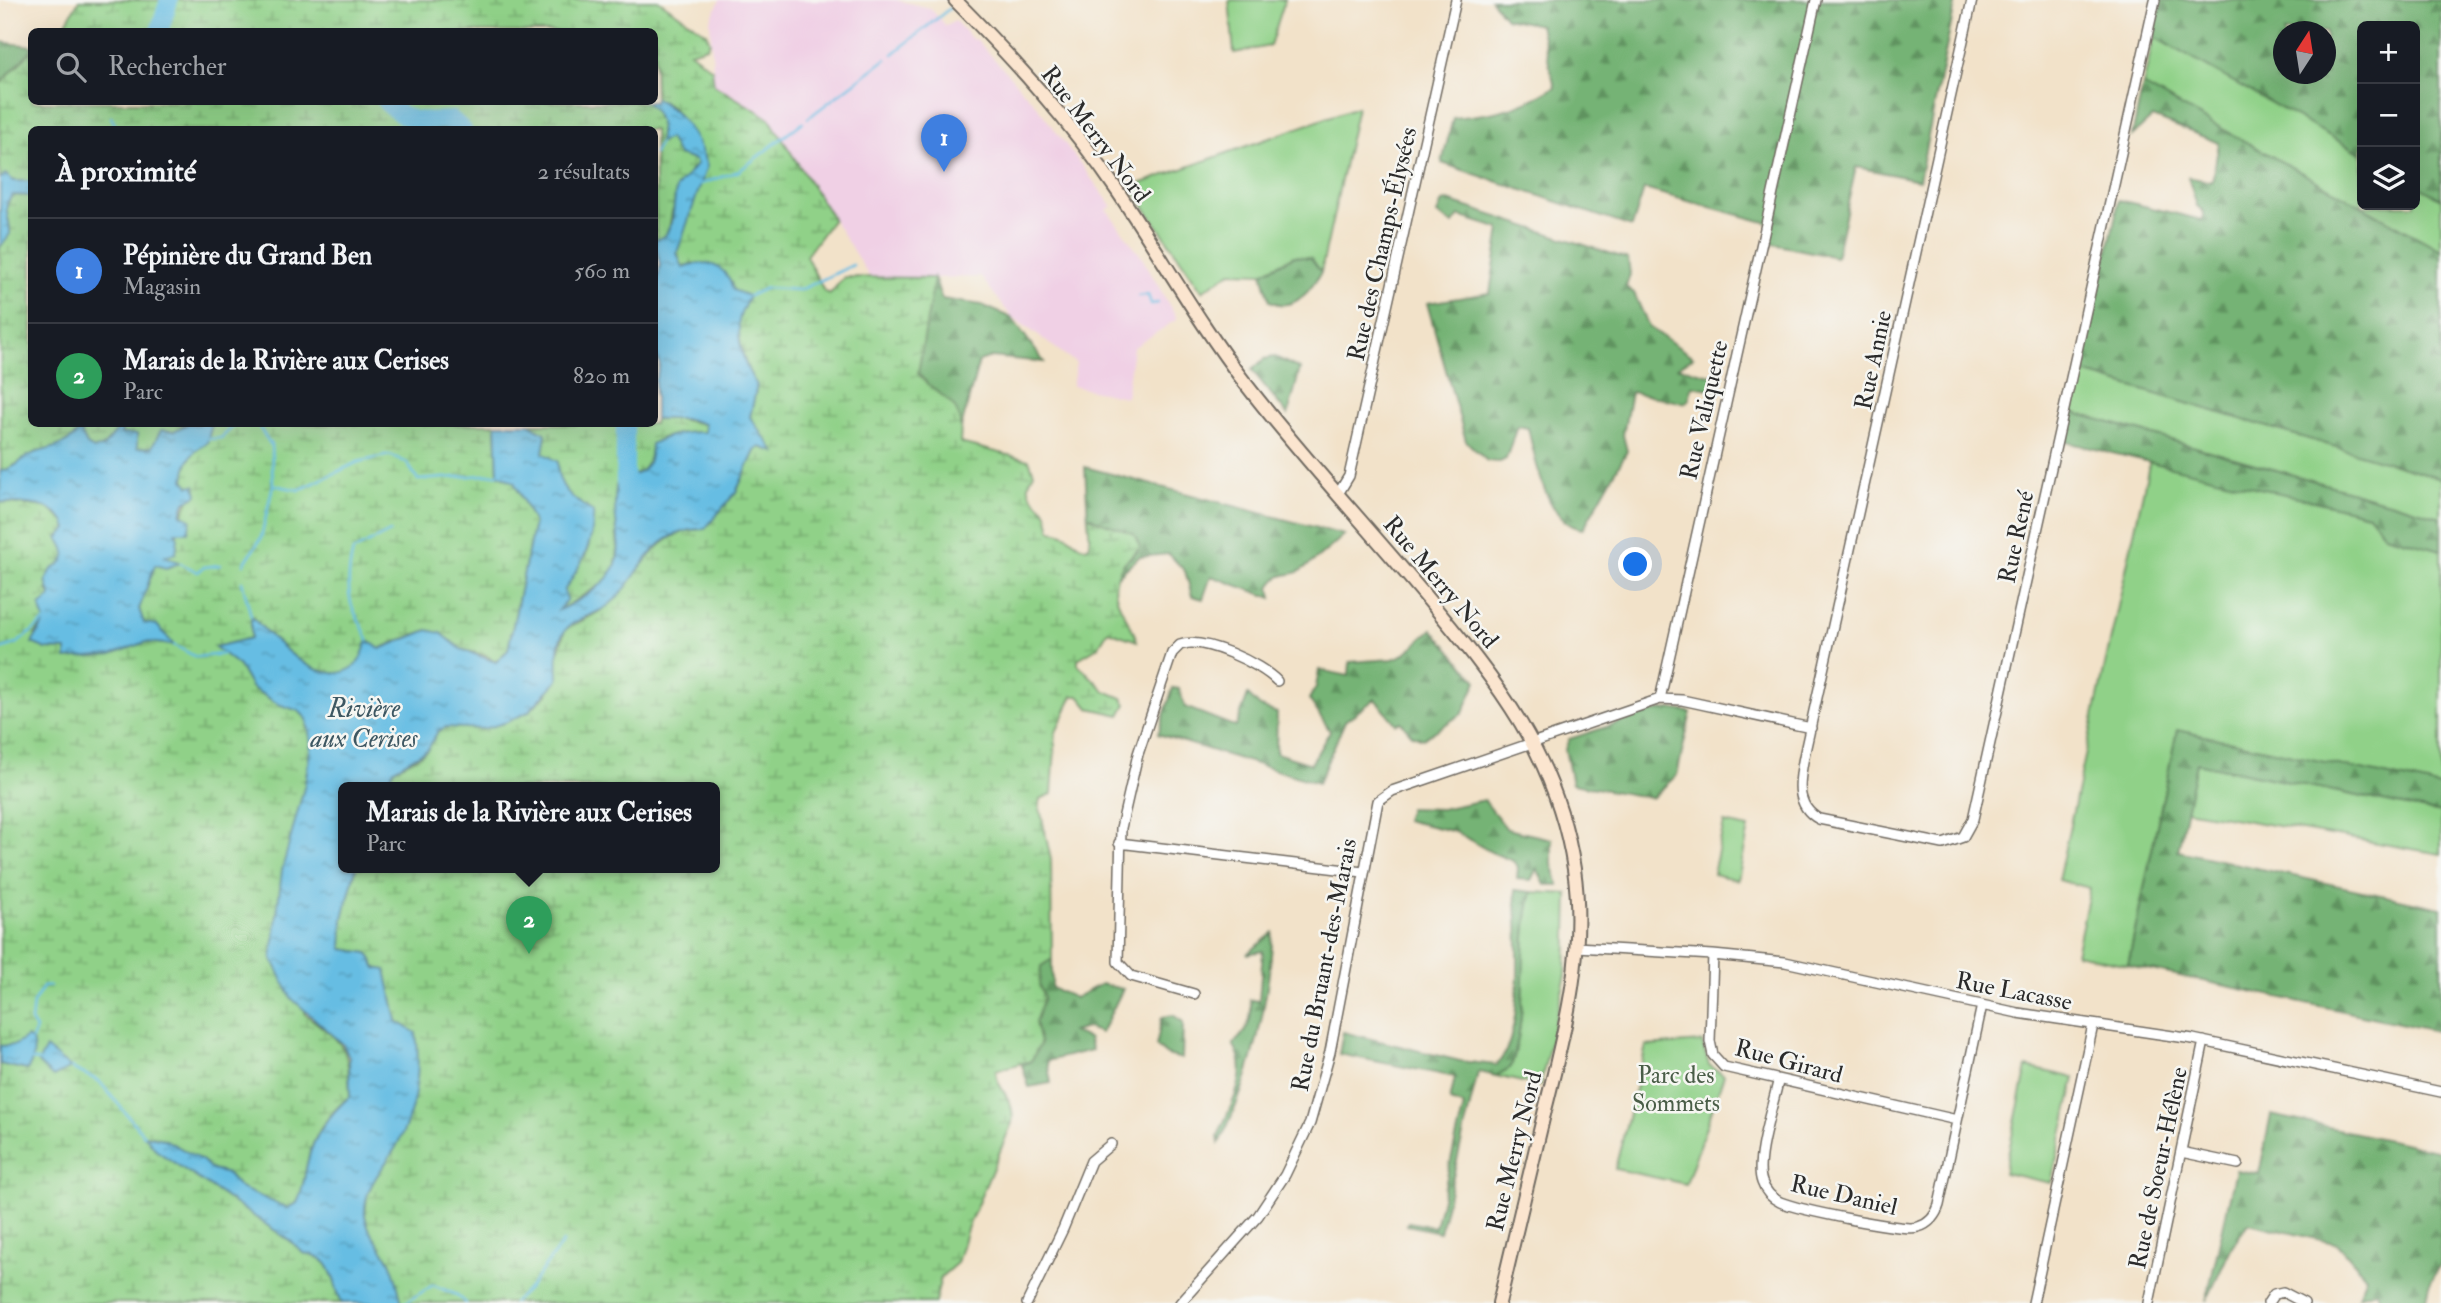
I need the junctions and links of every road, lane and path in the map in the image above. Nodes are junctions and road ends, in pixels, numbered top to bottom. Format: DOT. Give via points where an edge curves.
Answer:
graph roads {
  1 [pos="955,0"];
  2 [pos="1457,0"];
  3 [pos="1816,0"];
  4 [pos="1972,0"];
  5 [pos="2155,0"];
  6 [pos="1338,494"];
  7 [pos="1277,681"];
  8 [pos="1660,699"];
  9 [pos="1811,728"];
  10 [pos="1533,741"];
  11 [pos="1119,844"];
  12 [pos="1363,872"];
  13 [pos="1577,947"];
  14 [pos="1713,955"];
  15 [pos="1194,994"];
  16 [pos="1982,1005"];
  17 [pos="2094,1025"];
  18 [pos="2204,1041"];
  19 [pos="1778,1082"];
  20 [pos="2441,1092"];
  21 [pos="1957,1120"];
  22 [pos="1111,1144"];
  23 [pos="2181,1152"];
  24 [pos="2238,1164"];
  25 [pos="1183,1299"];
  26 [pos="1027,1303"];
  27 [pos="1195,1303"];
  28 [pos="1499,1303"];
  29 [pos="2033,1303"];
  30 [pos="2148,1303"];
  31 [pos="2268,1303"];
  32 [pos="2304,1303"];
  1 -- 6 [label="main road, Rue Merry Nord" via="1077,137 1230,363"];
  2 -- 6 [label="street, Rue des Champs-Élysées" via="1349,476"];
  3 -- 8 [label="street, Rue Valiquette"];
  4 -- 9 [label="street, Rue Annie"];
  5 -- 9 [label="street, Rue René" via="1968,832 1950,843 1936,844 1814,816 1799,791"];
  6 -- 10 [label="main road, Rue Merry Nord" via="1479,658"];
  7 -- 11 [label="street" via="1247,660 1196,643 1177,647 1136,762"];
  8 -- 9 [label="street"];
  8 -- 10 [label="street"];
  10 -- 12 [label="street, Rue du Bruant-des-Marais" via="1386,793 1375,807"];
  10 -- 13 [label="main road, Rue Merry Nord" via="1556,795 1569,842"];
  11 -- 12 [label="street"];
  11 -- 15 [label="street" via="1120,967 1131,976"];
  12 -- 25 [label="street, Rue du Bruant-des-Marais" via="1330,1052 1310,1123 1267,1204"];
  13 -- 14 [label="street, Rue Lacasse"];
  13 -- 28 [label="main road, Rue Merry Nord" via="1563,1035"];
  14 -- 16 [label="street, Rue Lacasse" via="1784,962"];
  14 -- 19 [label="street, Rue Girard" via="1713,1055 1729,1070"];
  16 -- 17 [label="street, Rue Lacasse"];
  16 -- 21 [label="street, Rue Daniel"];
  17 -- 18 [label="street, Rue Lacasse"];
  17 -- 29 [label="street"];
  18 -- 20 [label="street, Rue Lacasse"];
  18 -- 23 [label="street, Rue de Soeur-Hélène"];
  19 -- 21 [label="street, Rue Girard"];
  19 -- 21 [label="street, Rue Daniel" via="1760,1173 1767,1192 1791,1205 1903,1228 1923,1226 1937,1211"];
  22 -- 26 [label="street" via="1091,1161"];
  23 -- 24 [label="street"];
  23 -- 30 [label="street, Rue de Soeur-Hélène"];
  25 -- 27 [label="street"];
  31 -- 32 [label="street" via="2274,1294 2283,1292"];
}
